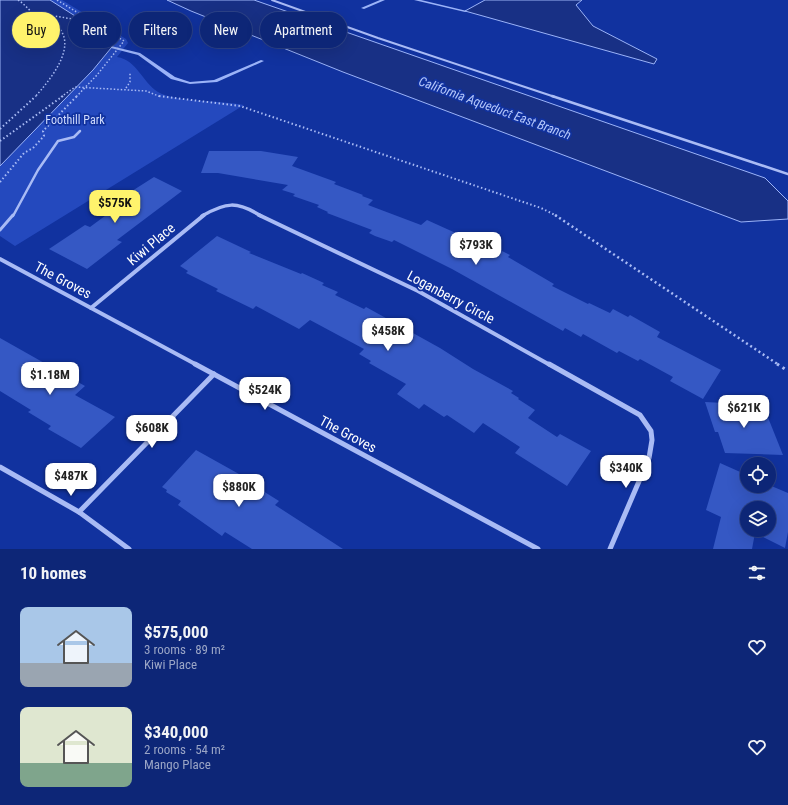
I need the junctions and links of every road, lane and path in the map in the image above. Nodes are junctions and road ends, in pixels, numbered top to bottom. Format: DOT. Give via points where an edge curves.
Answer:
graph roads {
  1 [pos="18,0"];
  2 [pos="58,0"];
  3 [pos="272,0"];
  4 [pos="32,12"];
  5 [pos="77,12"];
  6 [pos="60,31"];
  7 [pos="119,48"];
  8 [pos="130,73"];
  9 [pos="86,87"];
  10 [pos="125,89"];
  11 [pos="0,129"];
  12 [pos="80,131"];
  13 [pos="0,141"];
  14 [pos="788,174"];
  15 [pos="0,182"];
  16 [pos="228,205"];
  17 [pos="0,230"];
  18 [pos="0,259"];
  19 [pos="91,308"];
  20 [pos="788,371"];
  21 [pos="214,374"];
  22 [pos="0,467"];
  23 [pos="79,512"];
  24 [pos="129,549"];
  25 [pos="538,549"];
  26 [pos="610,549"];
  1 -- 4 [label="path"];
  2 -- 5 [label="path"];
  3 -- 14 [label="lane" via="407,48"];
  6 -- 11 [label="path" via="64,43 62,55 52,77 31,102"];
  7 -- 9 [label="path"];
  8 -- 10 [label="path" via="130,82"];
  9 -- 10 [label="path"];
  9 -- 13 [label="path" via="75,87"];
  9 -- 15 [label="path" via="43,131 44,136 24,153"];
  10 -- 20 [label="path" via="146,91 162,97 240,106 541,208"];
  12 -- 17 [label="lane" via="74,137 58,142 52,148 14,216"];
  16 -- 19 [label="street, Kiwi Place" via="201,217"];
  16 -- 26 [label="street, Loganberry Circle" via="246,207 418,290 640,415 651,429 653,444"];
  18 -- 19 [label="street, The Groves"];
  19 -- 21 [label="street, The Groves"];
  21 -- 23 [label="street"];
  21 -- 25 [label="street, The Groves"];
  22 -- 23 [label="street"];
  23 -- 24 [label="street"];
}
